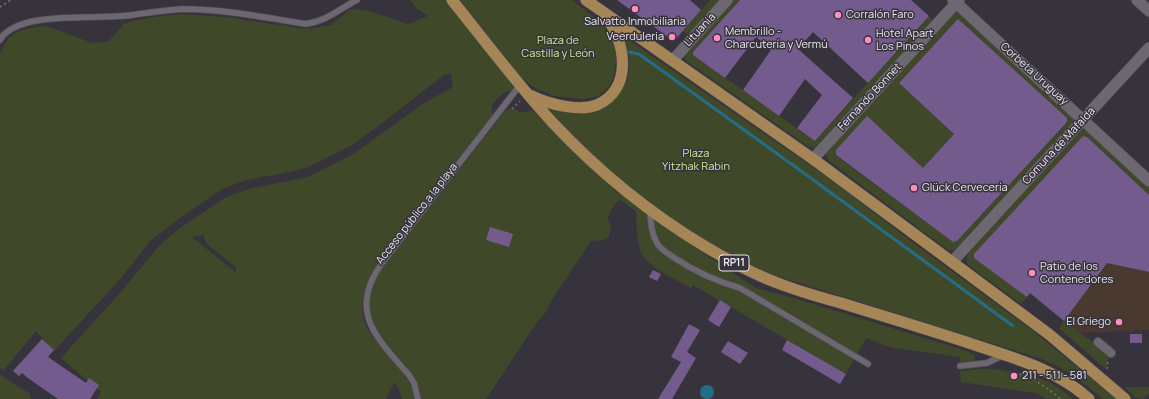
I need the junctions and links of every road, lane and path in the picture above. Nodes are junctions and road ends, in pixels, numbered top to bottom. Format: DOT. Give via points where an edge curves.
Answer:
graph roads {
  1 [pos="11,0"];
  2 [pos="357,0"];
  3 [pos="586,0"];
  4 [pos="727,0"];
  5 [pos="1137,0"];
  6 [pos="956,1"];
  7 [pos="454,3"];
  8 [pos="0,7"];
  9 [pos="601,10"];
  10 [pos="1149,11"];
  11 [pos="0,40"];
  12 [pos="1149,48"];
  13 [pos="673,60"];
  14 [pos="520,85"];
  15 [pos="528,94"];
  16 [pos="508,113"];
  17 [pos="1084,119"];
  18 [pos="813,159"];
  19 [pos="1149,181"];
  20 [pos="650,210"];
  21 [pos="952,262"];
  22 [pos="1098,342"];
  23 [pos="1111,352"];
  24 [pos="1005,355"];
  25 [pos="868,364"];
  26 [pos="960,366"];
  27 [pos="1015,373"];
  28 [pos="418,399"];
  29 [pos="1061,399"];
  30 [pos="1089,399"];
  31 [pos="1125,399"];
  1 -- 8 [label="path"];
  2 -- 11 [label="lane" via="318,23 306,24 227,12 165,10 122,16 34,21 8,30"];
  3 -- 9 [label="main road"];
  4 -- 13 [label="street, Lituania"];
  5 -- 10 [label="street"];
  6 -- 17 [label="street, Corbeta Uruguay"];
  6 -- 18 [label="street, Fernando Bonnet"];
  7 -- 14 [label="main road, RP11"];
  9 -- 13 [label="main road"];
  9 -- 15 [label="main road" via="613,26 622,53 620,80 611,95 596,105 586,107 555,105"];
  12 -- 17 [label="street, Comuna de Mafalda"];
  13 -- 18 [label="main road"];
  14 -- 15 [label="main road, RP11"];
  14 -- 28 [label="lane" via="382,263 368,288 367,309 373,331 409,375"];
  15 -- 16 [label="path"];
  15 -- 20 [label="main road, RP11" via="553,123 598,167"];
  17 -- 19 [label="street, Corbeta Uruguay"];
  17 -- 21 [label="street, Comuna de Mafalda"];
  18 -- 21 [label="main road"];
  20 -- 24 [label="main road, RP11" via="730,261 774,282"];
  20 -- 25 [label="lane" via="653,235 664,251 690,269 740,288"];
  21 -- 31 [label="main road" via="1050,335"];
  22 -- 23 [label="street"];
  24 -- 26 [label="lane" via="987,363"];
  24 -- 30 [label="main road, RP11" via="1056,375"];
  27 -- 29 [label="path" via="1040,384"];
}
